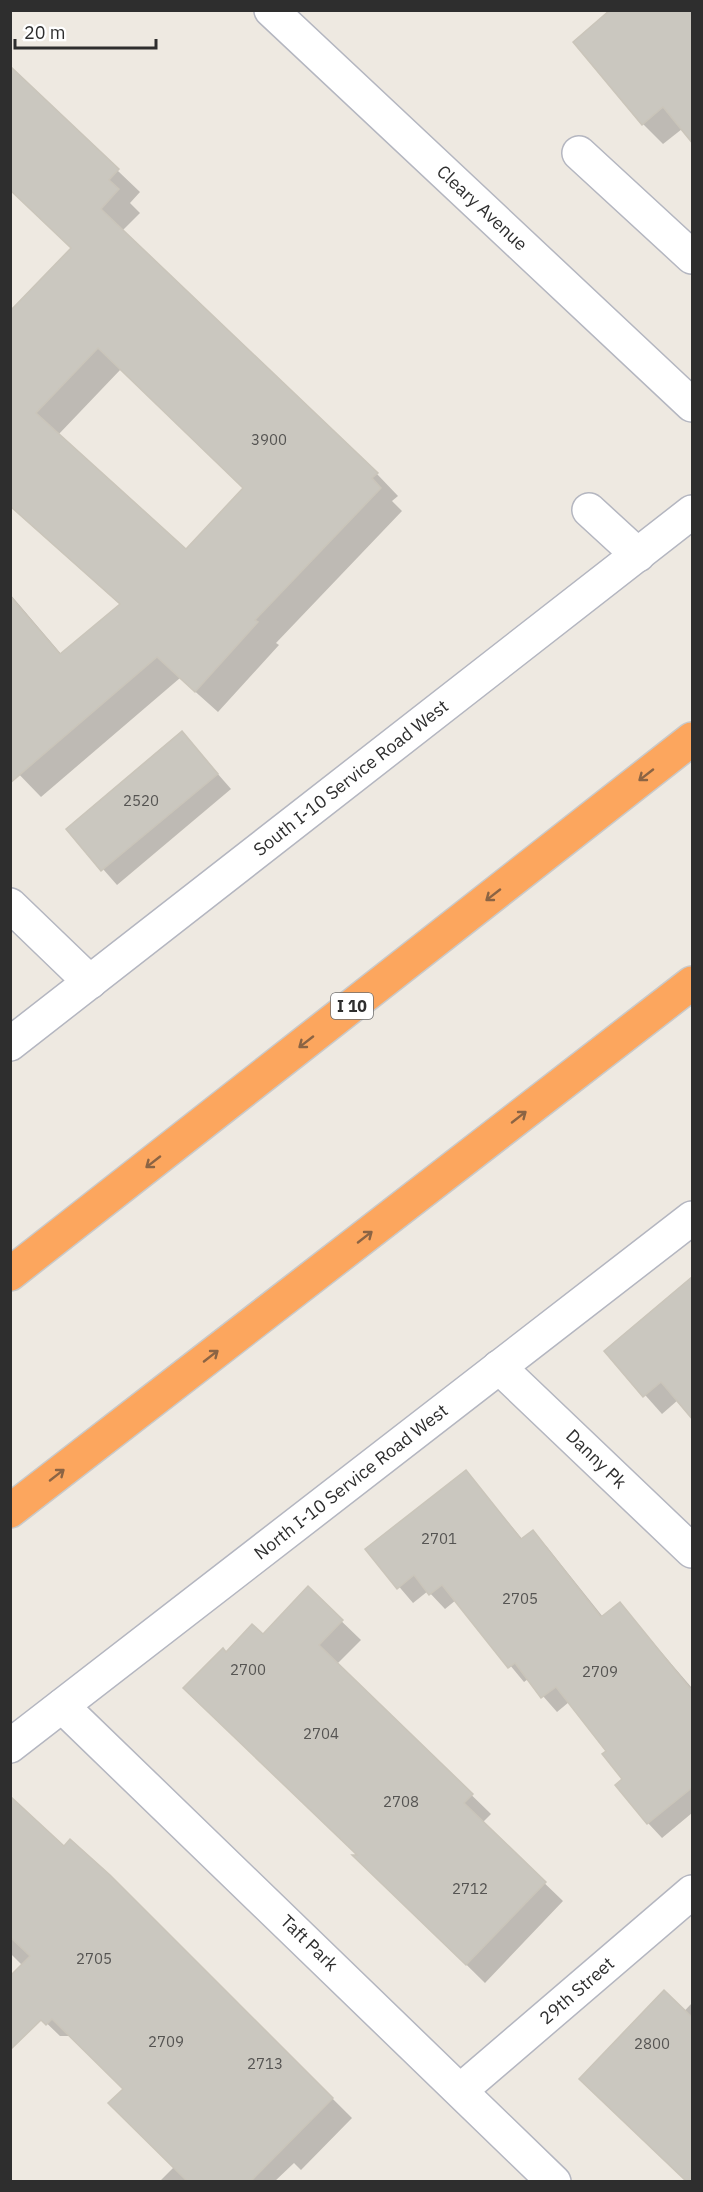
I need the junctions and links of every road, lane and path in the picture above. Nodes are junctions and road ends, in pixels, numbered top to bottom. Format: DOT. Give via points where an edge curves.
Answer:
graph roads {
  1 [pos="272,10"];
  2 [pos="579,153"];
  3 [pos="693,257"];
  4 [pos="693,405"];
  5 [pos="589,510"];
  6 [pos="693,512"];
  7 [pos="638,555"];
  8 [pos="693,739"];
  9 [pos="10,905"];
  10 [pos="90,982"];
  11 [pos="693,983"];
  12 [pos="10,1044"];
  13 [pos="693,1218"];
  14 [pos="10,1274"];
  15 [pos="499,1367"];
  16 [pos="10,1511"];
  17 [pos="693,1551"];
  18 [pos="62,1706"];
  19 [pos="10,1746"];
  20 [pos="693,1892"];
  21 [pos="462,2090"];
  22 [pos="554,2181"];
  1 -- 4 [label="street, Cleary Avenue"];
  2 -- 3 [label="street"];
  5 -- 7 [label="street"];
  6 -- 7 [label="street, South I-10 Service Road West"];
  7 -- 10 [label="street, South I-10 Service Road West"];
  8 -- 14 [label="highway, I 10, one-way"];
  9 -- 10 [label="street"];
  10 -- 12 [label="street, South I-10 Service Road West"];
  16 -- 11 [label="highway, one-way"];
  13 -- 15 [label="street, North I-10 Service Road West"];
  15 -- 17 [label="street, Danny Pk"];
  15 -- 18 [label="street, North I-10 Service Road West"];
  18 -- 19 [label="street, North I-10 Service Road West"];
  18 -- 21 [label="street, Taft Park"];
  20 -- 21 [label="street, 29th Street"];
  21 -- 22 [label="street, Taft Park"];
}
